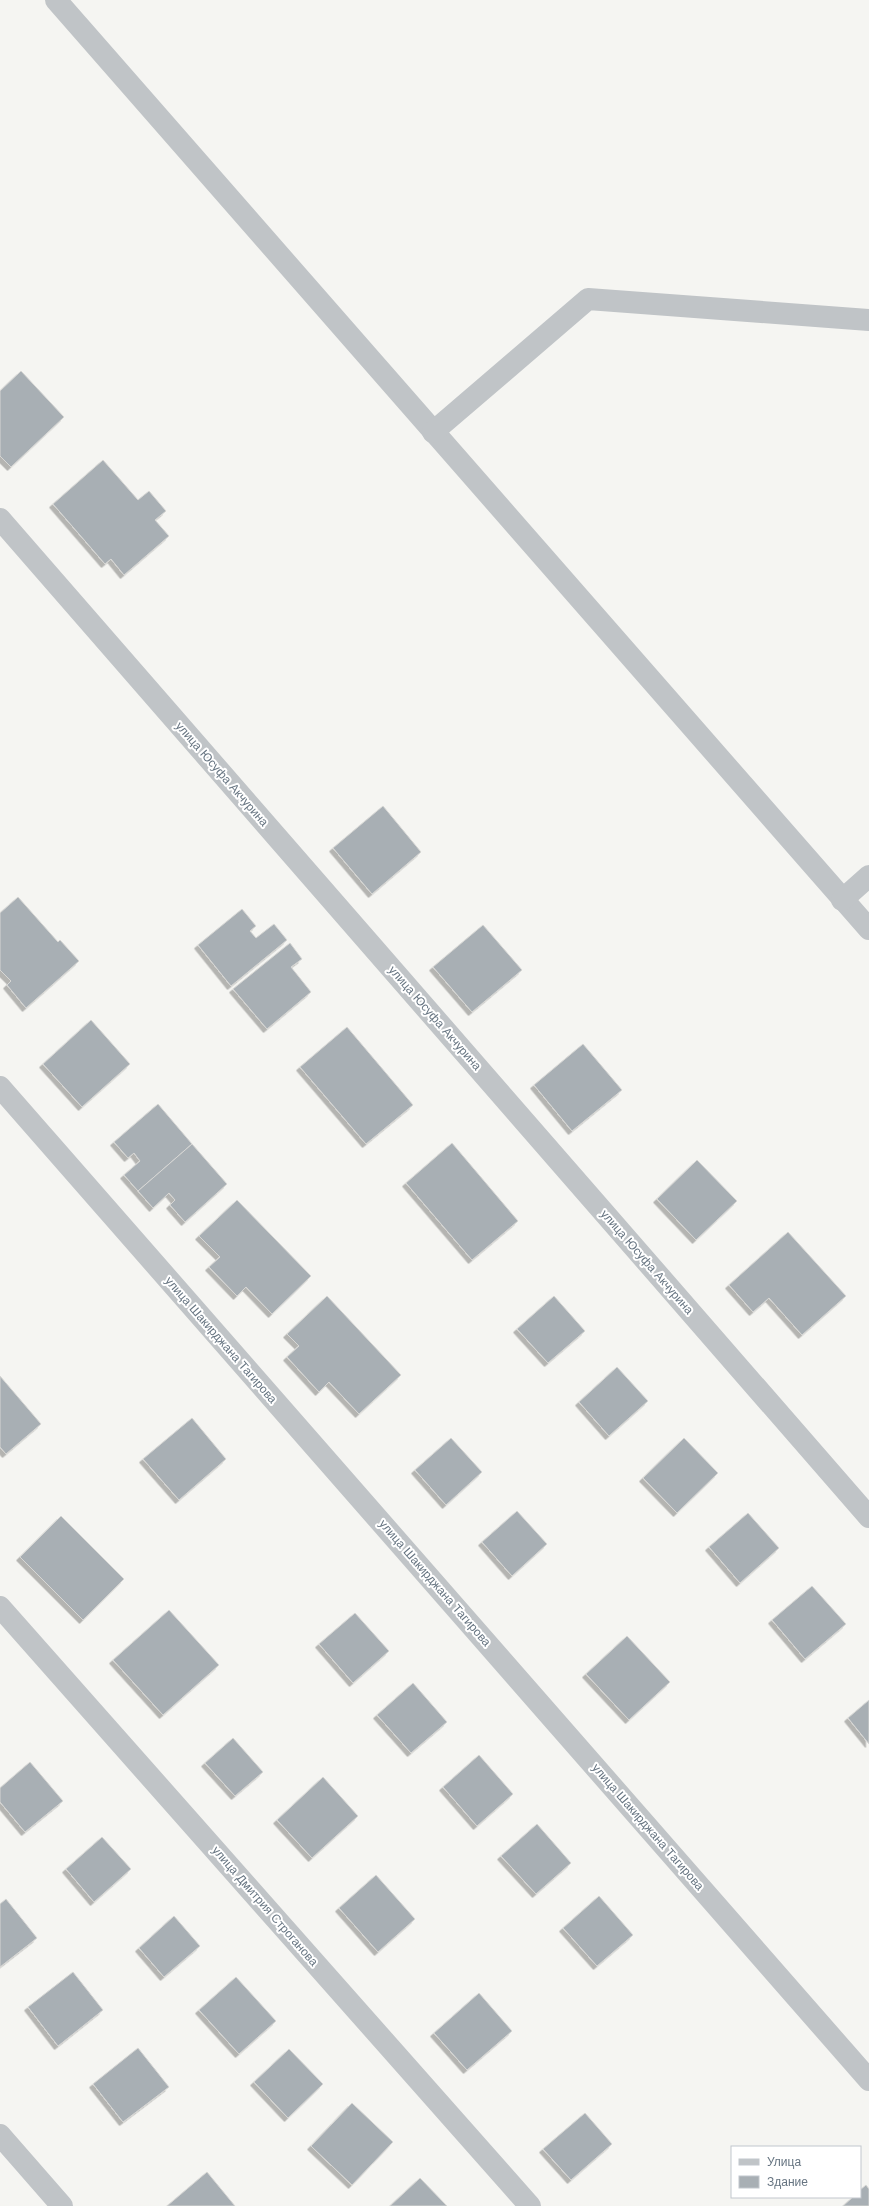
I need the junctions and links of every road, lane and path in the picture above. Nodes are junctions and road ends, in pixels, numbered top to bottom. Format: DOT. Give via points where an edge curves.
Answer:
graph roads {
  1 [pos="56,0"];
  2 [pos="869,320"];
  3 [pos="433,432"];
  4 [pos="0,519"];
  5 [pos="869,876"];
  6 [pos="842,900"];
  7 [pos="869,929"];
  8 [pos="0,1087"];
  9 [pos="869,1517"];
  10 [pos="0,1607"];
  11 [pos="869,2080"];
  12 [pos="0,2135"];
  13 [pos="62,2206"];
  14 [pos="530,2206"];
  1 -- 3 [label="street"];
  2 -- 3 [label="street" via="588,299"];
  3 -- 6 [label="street"];
  4 -- 9 [label="street, улица Юсуфа Акчурина"];
  5 -- 6 [label="street"];
  6 -- 7 [label="street"];
  8 -- 11 [label="street, улица Шакирджана Тагирова"];
  10 -- 14 [label="street, улица Дмитрия Строганова"];
  12 -- 13 [label="street"];
}
